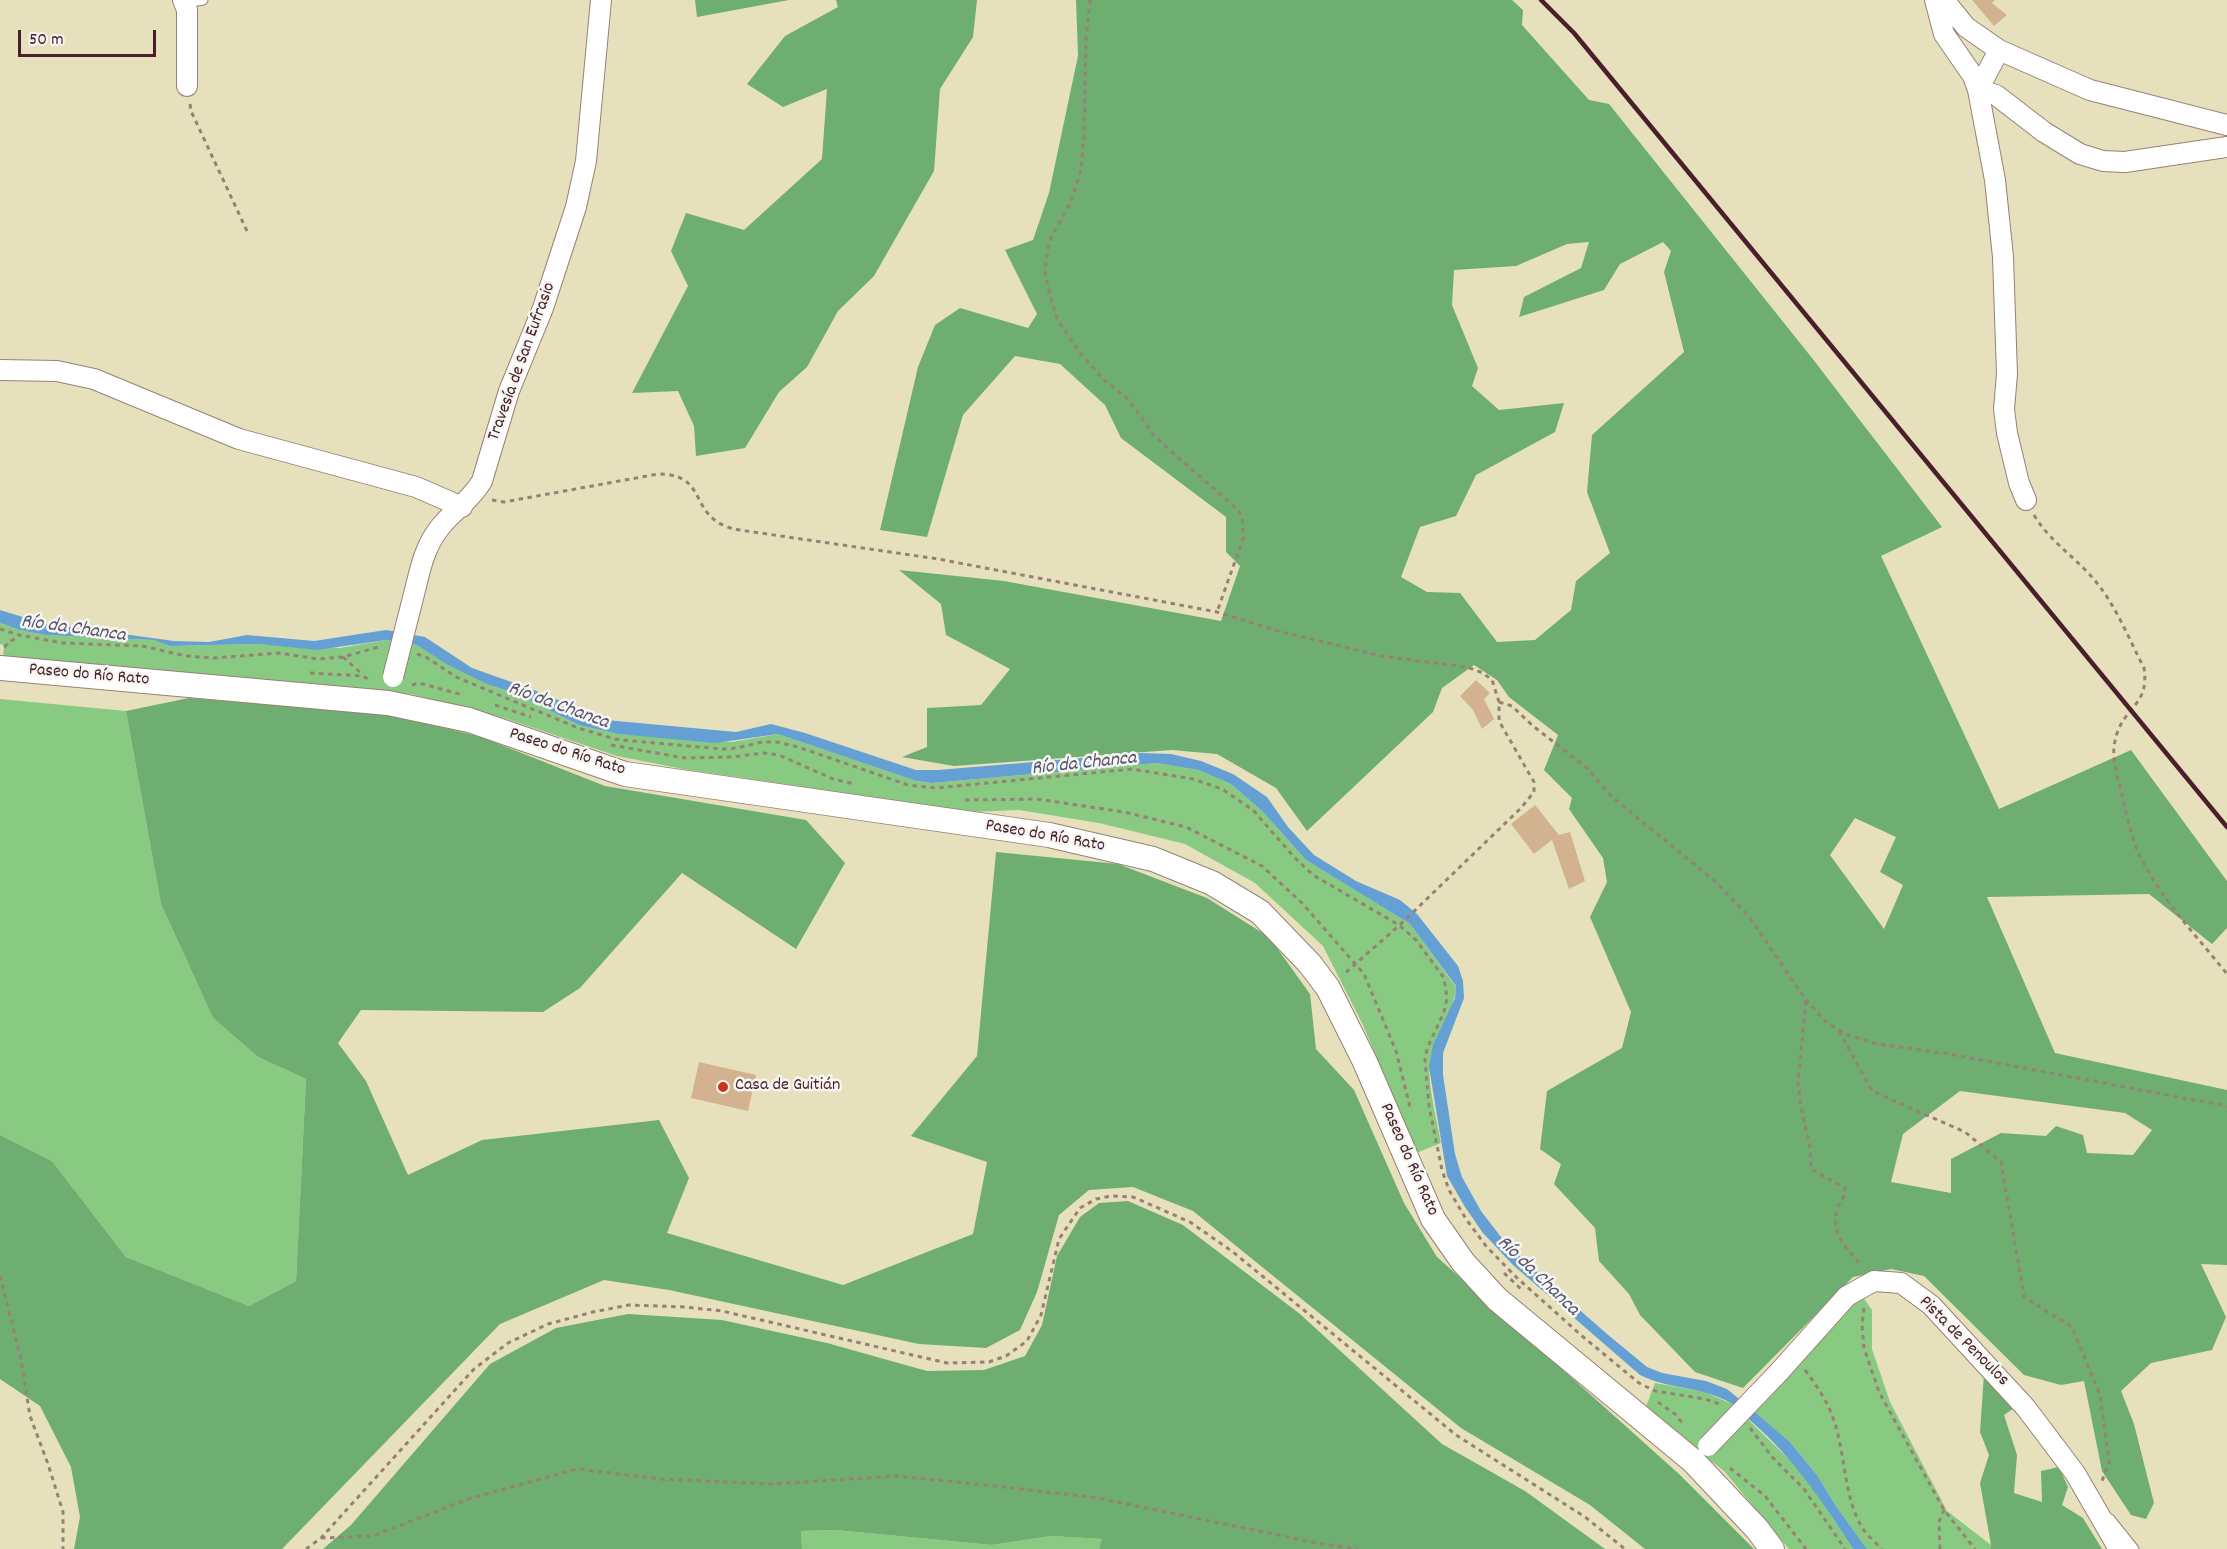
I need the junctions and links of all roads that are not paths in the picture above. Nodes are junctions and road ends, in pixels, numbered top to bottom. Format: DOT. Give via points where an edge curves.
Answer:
graph roads {
  1 [pos="601,0"];
  2 [pos="1935,0"];
  3 [pos="1944,0"];
  4 [pos="191,1"];
  5 [pos="1999,50"];
  6 [pos="187,86"];
  7 [pos="1978,90"];
  8 [pos="2227,125"];
  9 [pos="2227,147"];
  10 [pos="0,370"];
  11 [pos="468,500"];
  12 [pos="2026,500"];
  13 [pos="6,660"];
  14 [pos="391,689"];
  15 [pos="1702,1452"];
  16 [pos="2093,1503"];
  17 [pos="1772,1549"];
  18 [pos="2119,1549"];
  19 [pos="2134,1549"];
  1 -- 11 [label="street, Travesía de San Eufrasio" via="586,161 576,207 543,308 509,391 482,481"];
  2 -- 7 [label="street" via="1944,34"];
  3 -- 5 [label="street" via="1966,27"];
  4 -- 6 [label="street"];
  5 -- 7 [label="street"];
  5 -- 8 [label="street" via="2090,90"];
  7 -- 9 [label="street" via="1996,95 2080,154 2103,161 2125,162"];
  7 -- 12 [label="street" via="1995,180 2002,257 2007,374 2004,409"];
  10 -- 11 [label="street" via="57,371 94,379 240,439"];
  11 -- 14 [label="street, Travesía de San Eufrasio, bridge" via="442,524 424,555"];
  13 -- 14 [label="street, Paseo do Río Rato"];
  14 -- 15 [label="street, Paseo do Río Rato" via="625,774 1049,835 1153,859 1212,883 1260,912 1328,988 1365,1062 1433,1219 1463,1262 1497,1299"];
  15 -- 16 [label="street, Pista de Penoulos, bridge" via="1795,1357 1847,1296 1874,1281 1901,1283 1931,1305 2026,1407"];
  15 -- 17 [label="street, Paseo do Río Rato"];
  16 -- 18 [label="street, Pista de Penoulos"];
  16 -- 19 [label="lane" via="2114,1522"];
}
